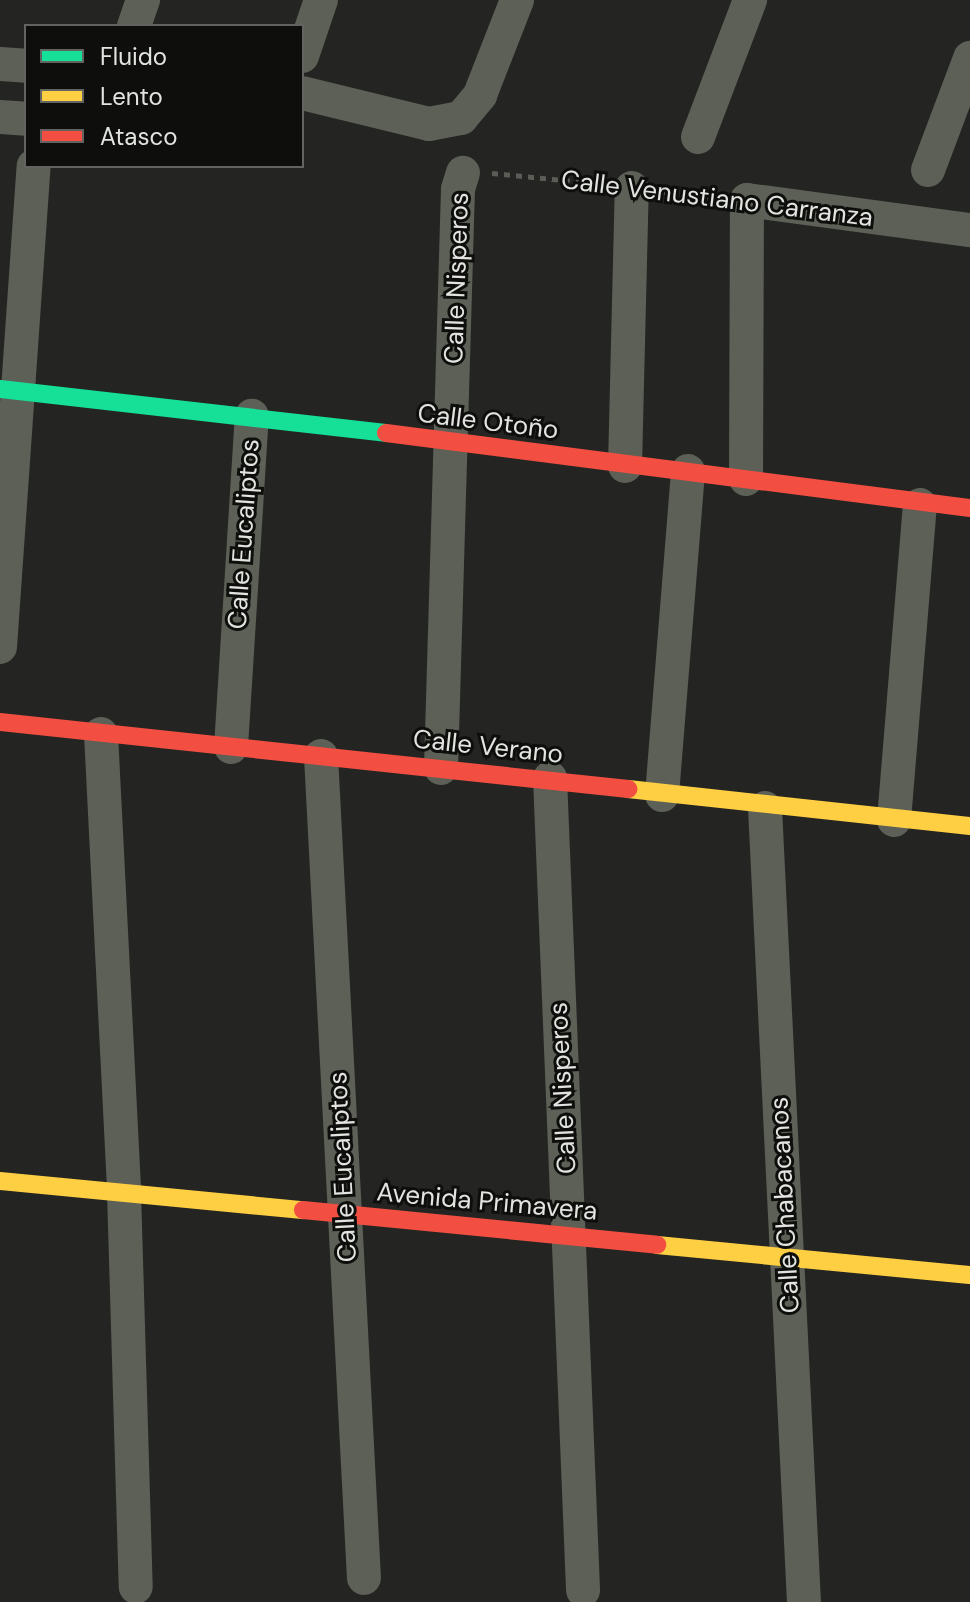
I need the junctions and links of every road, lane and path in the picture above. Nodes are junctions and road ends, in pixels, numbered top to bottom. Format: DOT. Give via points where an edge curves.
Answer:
graph roads {
  1 [pos="143,0"];
  2 [pos="321,0"];
  3 [pos="517,0"];
  4 [pos="750,0"];
  5 [pos="135,24"];
  6 [pos="304,50"];
  7 [pos="970,58"];
  8 [pos="0,64"];
  9 [pos="24,66"];
  10 [pos="304,93"];
  11 [pos="0,117"];
  12 [pos="24,119"];
  13 [pos="698,137"];
  14 [pos="34,168"];
  15 [pos="928,170"];
  16 [pos="463,173"];
  17 [pos="632,188"];
  18 [pos="747,200"];
  19 [pos="970,230"];
  20 [pos="7,390"];
  21 [pos="252,416"];
  22 [pos="451,444"];
  23 [pos="625,466"];
  24 [pos="688,471"];
  25 [pos="746,479"];
  26 [pos="920,505"];
  27 [pos="970,508"];
  28 [pos="0,647"];
  29 [pos="0,722"];
  30 [pos="101,734"];
  31 [pos="231,747"];
  32 [pos="321,756"];
  33 [pos="441,768"];
  34 [pos="550,778"];
  35 [pos="662,795"];
  36 [pos="765,808"];
  37 [pos="894,820"];
  38 [pos="970,826"];
  39 [pos="0,1181"];
  40 [pos="124,1192"];
  41 [pos="345,1215"];
  42 [pos="570,1234"];
  43 [pos="788,1258"];
  44 [pos="970,1275"];
  45 [pos="364,1578"];
  46 [pos="136,1587"];
  47 [pos="583,1590"];
  48 [pos="804,1602"];
  1 -- 5 [label="street"];
  2 -- 6 [label="street"];
  3 -- 10 [label="street" via="480,95 461,118 429,124"];
  4 -- 13 [label="street"];
  7 -- 15 [label="street"];
  8 -- 9 [label="street"];
  11 -- 12 [label="street"];
  14 -- 20 [label="street"];
  16 -- 17 [label="path, Calle Venustiano Carranza"];
  16 -- 22 [label="street, Calle Nisperos" via="458,189"];
  17 -- 18 [label="path, Calle Venustiano Carranza"];
  17 -- 23 [label="street"];
  18 -- 19 [label="street, Calle Venustiano Carranza"];
  18 -- 25 [label="street"];
  20 -- 21 [label="street, Calle Otoño"];
  20 -- 28 [label="street"];
  21 -- 22 [label="street, Calle Otoño"];
  21 -- 31 [label="street, Calle Eucaliptos"];
  22 -- 23 [label="street, Calle Otoño"];
  22 -- 33 [label="street, Calle Nisperos"];
  23 -- 24 [label="street, Calle Otoño"];
  24 -- 25 [label="street, Calle Otoño"];
  24 -- 35 [label="street"];
  25 -- 26 [label="street, Calle Otoño"];
  26 -- 27 [label="street, Calle Otoño"];
  26 -- 37 [label="street"];
  29 -- 30 [label="street, Calle Verano"];
  30 -- 31 [label="street, Calle Verano"];
  30 -- 40 [label="street"];
  31 -- 32 [label="street, Calle Verano"];
  32 -- 33 [label="street, Calle Verano"];
  32 -- 41 [label="street, Calle Eucaliptos"];
  33 -- 34 [label="street, Calle Verano"];
  34 -- 35 [label="street, Calle Verano"];
  34 -- 42 [label="street, Calle Nisperos"];
  35 -- 36 [label="street, Calle Verano"];
  36 -- 37 [label="street, Calle Verano"];
  36 -- 43 [label="street, Calle Chabacanos"];
  37 -- 38 [label="street, Calle Verano"];
  39 -- 40 [label="street, Avenida Primavera"];
  40 -- 41 [label="street, Avenida Primavera"];
  40 -- 46 [label="street"];
  41 -- 42 [label="street, Avenida Primavera"];
  41 -- 45 [label="street, Calle Eucaliptos"];
  42 -- 43 [label="street, Avenida Primavera"];
  42 -- 47 [label="street, Calle Nisperos"];
  43 -- 44 [label="street, Avenida Primavera"];
  43 -- 48 [label="street, Calle Chabacanos"];
}
